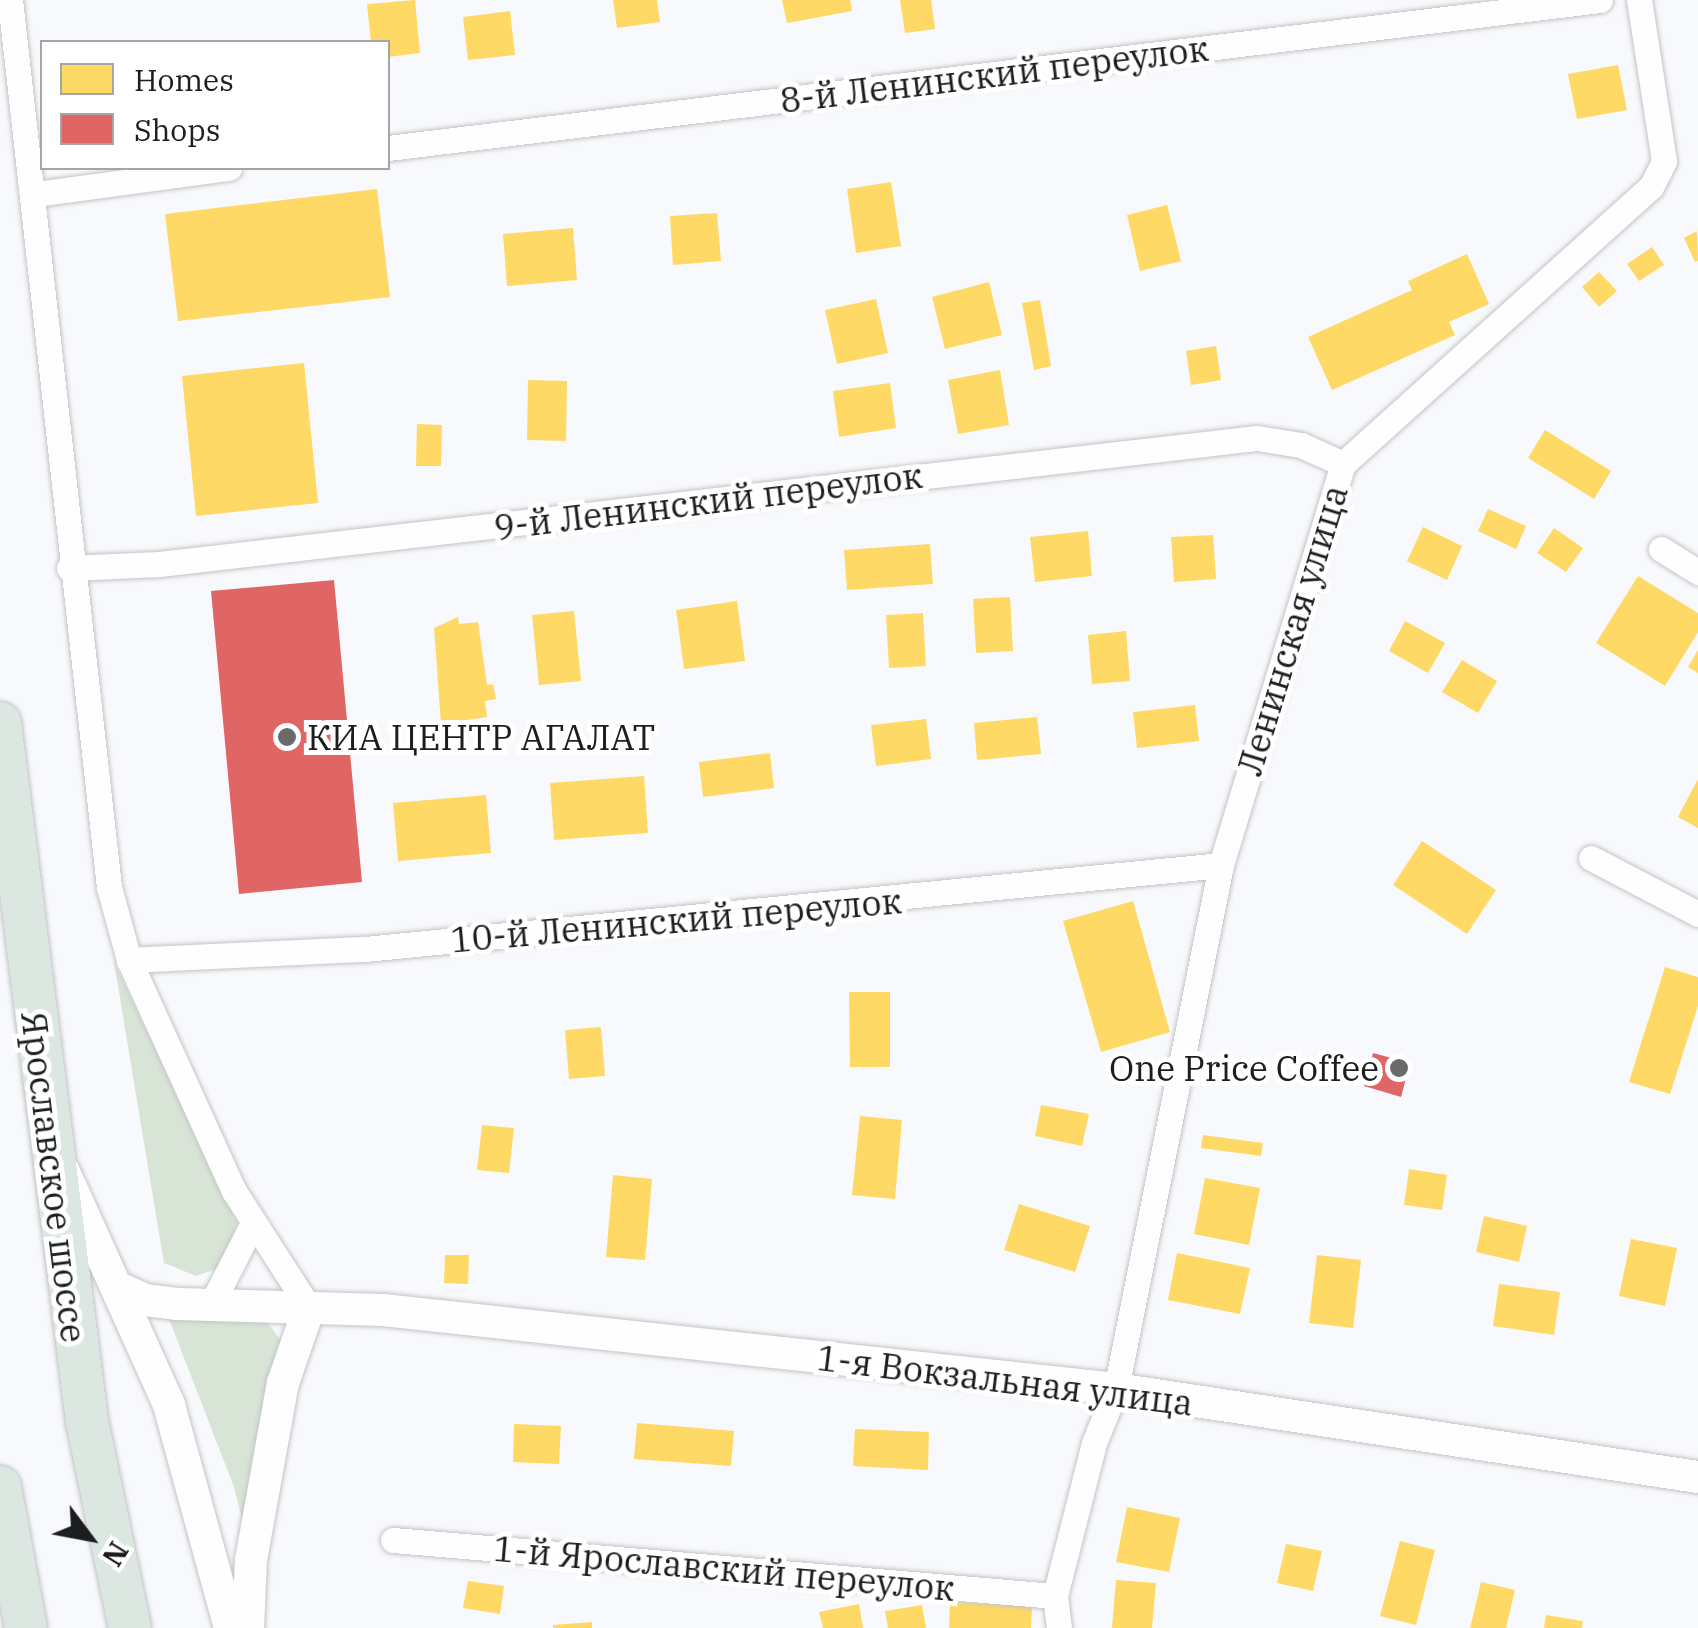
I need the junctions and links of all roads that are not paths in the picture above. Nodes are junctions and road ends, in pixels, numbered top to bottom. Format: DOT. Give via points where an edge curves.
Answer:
graph roads {
  1 [pos="10,0"];
  2 [pos="1600,0"];
  3 [pos="1639,0"];
  4 [pos="390,148"];
  5 [pos="214,170"];
  6 [pos="36,194"];
  7 [pos="1343,464"];
  8 [pos="1662,549"];
  9 [pos="69,568"];
  10 [pos="1698,572"];
  11 [pos="0,723"];
  12 [pos="1591,858"];
  13 [pos="1221,865"];
  14 [pos="1698,914"];
  15 [pos="129,960"];
  16 [pos="46,1132"];
  17 [pos="254,1223"];
  18 [pos="117,1287"];
  19 [pos="212,1303"];
  20 [pos="309,1308"];
  21 [pos="1116,1389"];
  22 [pos="1698,1477"];
  23 [pos="0,1487"];
  24 [pos="393,1540"];
  25 [pos="1055,1596"];
  26 [pos="26,1628"];
  27 [pos="130,1628"];
  28 [pos="230,1628"];
  29 [pos="248,1628"];
  30 [pos="1059,1628"];
  1 -- 6 [label="street"];
  2 -- 4 [label="street, 8-й Ленинский переулок"];
  3 -- 7 [label="street, Ленинская улица" via="1664,160 1651,186"];
  5 -- 6 [label="street"];
  6 -- 9 [label="street"];
  7 -- 9 [label="street, 9-й Ленинский переулок" via="1301,446 1257,438 159,564"];
  7 -- 13 [label="street, Ленинская улица"];
  8 -- 10 [label="street"];
  9 -- 15 [label="street" via="109,886"];
  11 -- 16 [label="highway, Ярославское шоссе"];
  12 -- 14 [label="street"];
  13 -- 15 [label="street, 10-й Ленинский переулок" via="365,950"];
  13 -- 21 [label="street, Ленинская улица"];
  15 -- 17 [label="street"];
  16 -- 18 [label="street"];
  16 -- 27 [label="highway, Ярославское шоссе" via="86,1421"];
  17 -- 19 [label="street"];
  17 -- 20 [label="street"];
  18 -- 19 [label="street, 1-я Вокзальная улица" via="145,1300"];
  18 -- 28 [label="street" via="169,1405"];
  19 -- 20 [label="street, 1-я Вокзальная улица"];
  20 -- 21 [label="street, 1-я Вокзальная улица"];
  20 -- 29 [label="street" via="284,1383 251,1560"];
  21 -- 22 [label="street, 1-я Вокзальная улица"];
  21 -- 25 [label="street, Ленинская улица" via="1094,1442"];
  23 -- 26 [label="highway"];
  24 -- 25 [label="street, 1-й Ярославский переулок"];
  25 -- 30 [label="street"];
}
